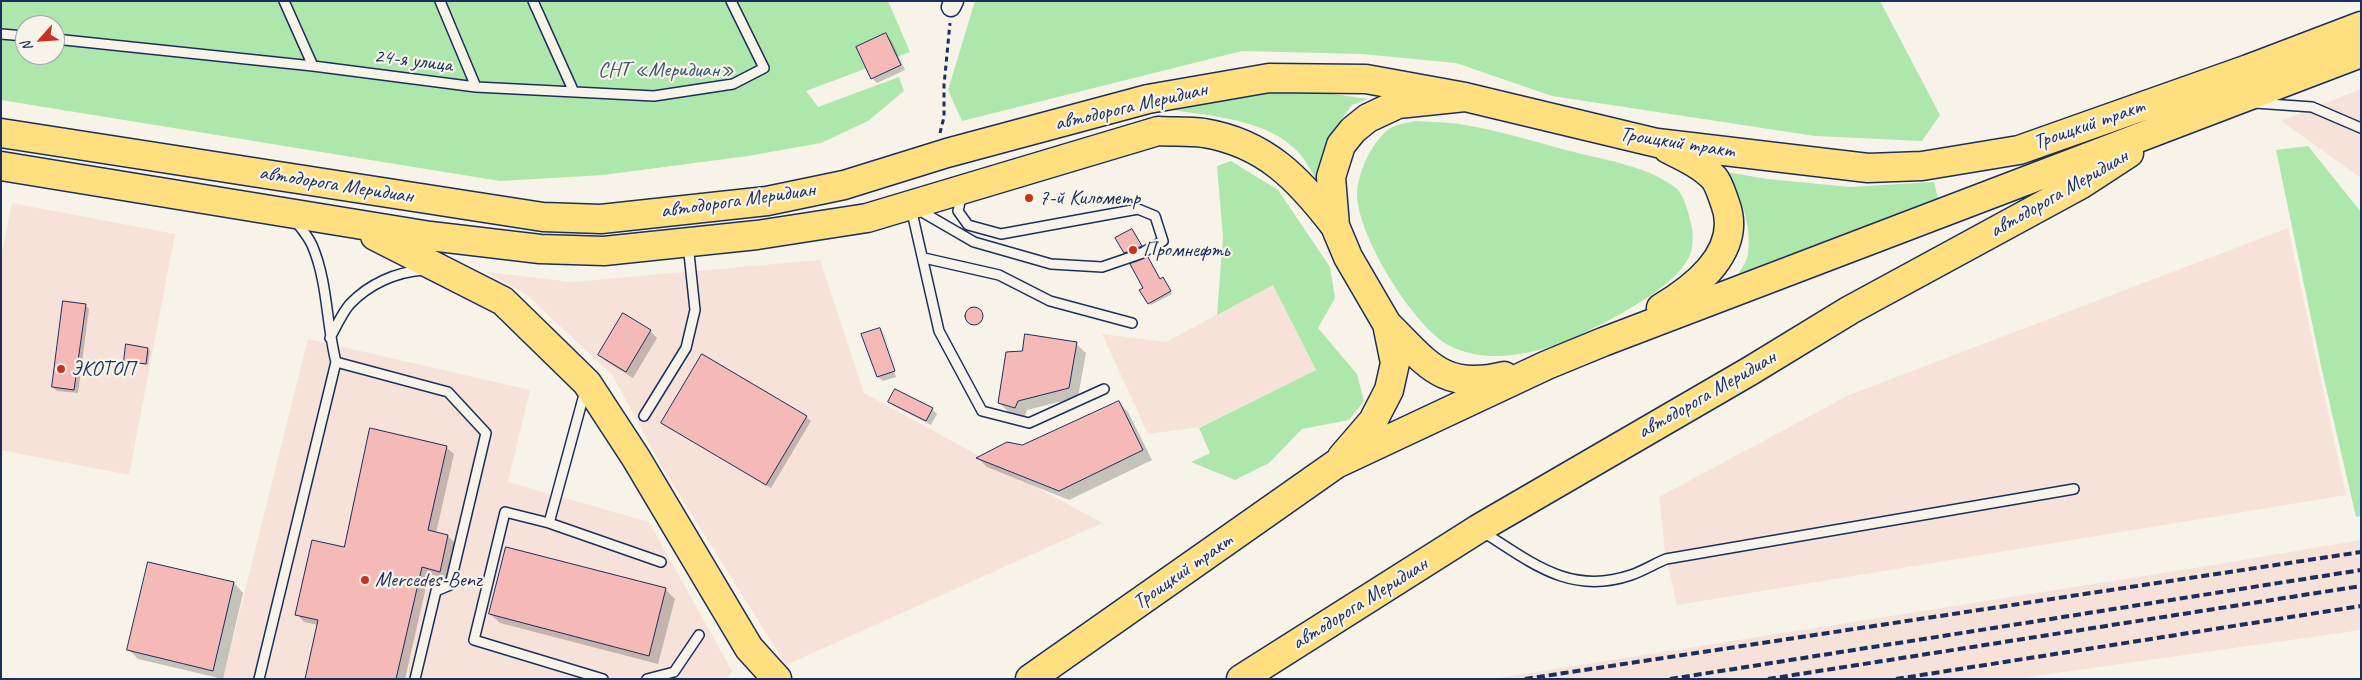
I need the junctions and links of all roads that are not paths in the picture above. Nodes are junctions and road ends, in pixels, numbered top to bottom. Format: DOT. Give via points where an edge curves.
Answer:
graph roads {
  1 [pos="284,1"];
  2 [pos="440,1"];
  3 [pos="533,1"];
  4 [pos="731,1"];
  5 [pos="2361,26"];
  6 [pos="1,34"];
  7 [pos="15,35"];
  8 [pos="65,40"];
  9 [pos="2361,53"];
  10 [pos="313,66"];
  11 [pos="476,87"];
  12 [pos="573,90"];
  13 [pos="1465,97"];
  14 [pos="2230,102"];
  15 [pos="2179,122"];
  16 [pos="2361,128"];
  17 [pos="1,132"];
  18 [pos="1657,143"];
  19 [pos="1,166"];
  20 [pos="965,187"];
  21 [pos="910,205"];
  22 [pos="290,214"];
  23 [pos="349,223"];
  24 [pos="1336,226"];
  25 [pos="687,243"];
  26 [pos="924,258"];
  27 [pos="440,268"];
  28 [pos="1132,323"];
  29 [pos="1387,324"];
  30 [pos="330,338"];
  31 [pos="1604,342"];
  32 [pos="336,362"];
  33 [pos="1547,365"];
  34 [pos="587,383"];
  35 [pos="1104,389"];
  36 [pos="644,416"];
  37 [pos="1336,464"];
  38 [pos="2074,489"];
  39 [pos="549,523"];
  40 [pos="1478,529"];
  41 [pos="661,562"];
  42 [pos="699,635"];
  43 [pos="259,679"];
  44 [pos="415,679"];
  45 [pos="603,679"];
  46 [pos="647,679"];
  47 [pos="776,679"];
  48 [pos="1030,679"];
  49 [pos="1241,679"];
  1 -- 10 [label="lane"];
  2 -- 11 [label="lane"];
  3 -- 12 [label="lane"];
  4 -- 12 [label="lane, 24-я улица" via="764,68 733,84 654,96"];
  5 -- 18 [label="main road, Троицкий тракт" via="2019,150 1922,166 1868,168"];
  6 -- 7 [label="lane"];
  8 -- 10 [label="lane, 24-я улица"];
  9 -- 14 [label="main road, Троицкий тракт"];
  10 -- 11 [label="lane, 24-я улица"];
  11 -- 12 [label="lane, 24-я улица"];
  13 -- 17 [label="main road, автодорога Меридиан" via="1366,79 1269,78 1148,99 844,184 767,201 601,219 544,217"];
  13 -- 18 [label="main road, Троицкий тракт"];
  13 -- 24 [label="main road, Троицкий тракт" via="1398,104 1368,118 1353,130 1341,145 1331,177"];
  14 -- 15 [label="main road, Троицкий тракт"];
  14 -- 16 [label="lane" via="2312,106"];
  15 -- 31 [label="main road, Троицкий тракт"];
  15 -- 40 [label="main road, автодорога Меридиан" via="2080,185 1850,310"];
  18 -- 31 [label="main road" via="1691,160 1715,179 1729,212 1730,230 1723,251 1707,273 1686,293"];
  19 -- 22 [label="main road, автодорога Меридиан"];
  20 -- 21 [label="main road, автодорога Меридиан"];
  20 -- 21 [label="lane" via="958,211 968,225 1001,234 1138,209 1155,216 1163,241 1140,254 1102,267 1051,264 974,242"];
  20 -- 24 [label="main road, автодорога Меридиан" via="1158,131 1204,133 1252,147 1277,162 1308,190"];
  21 -- 25 [label="main road, автодорога Меридиан" via="867,218"];
  21 -- 26 [label="lane"];
  22 -- 23 [label="main road, автодорога Меридиан"];
  22 -- 30 [label="lane" via="311,243 324,279"];
  23 -- 25 [label="main road, автодорога Меридиан" via="540,249 604,251"];
  23 -- 27 [label="main road, автодорога Меридиан"];
  24 -- 29 [label="main road, Троицкий тракт" via="1348,257"];
  25 -- 36 [label="lane" via="694,310 686,348"];
  26 -- 28 [label="lane" via="999,275 1050,301"];
  26 -- 35 [label="lane" via="939,331 982,411 1029,423"];
  27 -- 30 [label="lane" via="410,271 374,284 349,305"];
  27 -- 34 [label="main road, автодорога Меридиан" via="503,301"];
  29 -- 33 [label="main road" via="1444,376 1466,382 1489,380"];
  29 -- 37 [label="main road, Троицкий тракт" via="1395,363 1389,390 1373,421"];
  30 -- 32 [label="lane"];
  31 -- 33 [label="main road, Троицкий тракт"];
  32 -- 43 [label="lane"];
  32 -- 44 [label="lane" via="448,392 486,434 450,585 436,591"];
  33 -- 37 [label="main road, Троицкий тракт"];
  34 -- 39 [label="lane"];
  34 -- 47 [label="main road, автодорога Меридиан" via="636,458 749,648"];
  37 -- 48 [label="main road, Троицкий тракт"];
  38 -- 40 [label="lane" via="1666,559 1630,575 1588,583 1545,572"];
  39 -- 41 [label="lane"];
  39 -- 45 [label="lane" via="505,512 474,640"];
  40 -- 49 [label="main road, автодорога Меридиан"];
  42 -- 46 [label="lane" via="674,672"];
}
